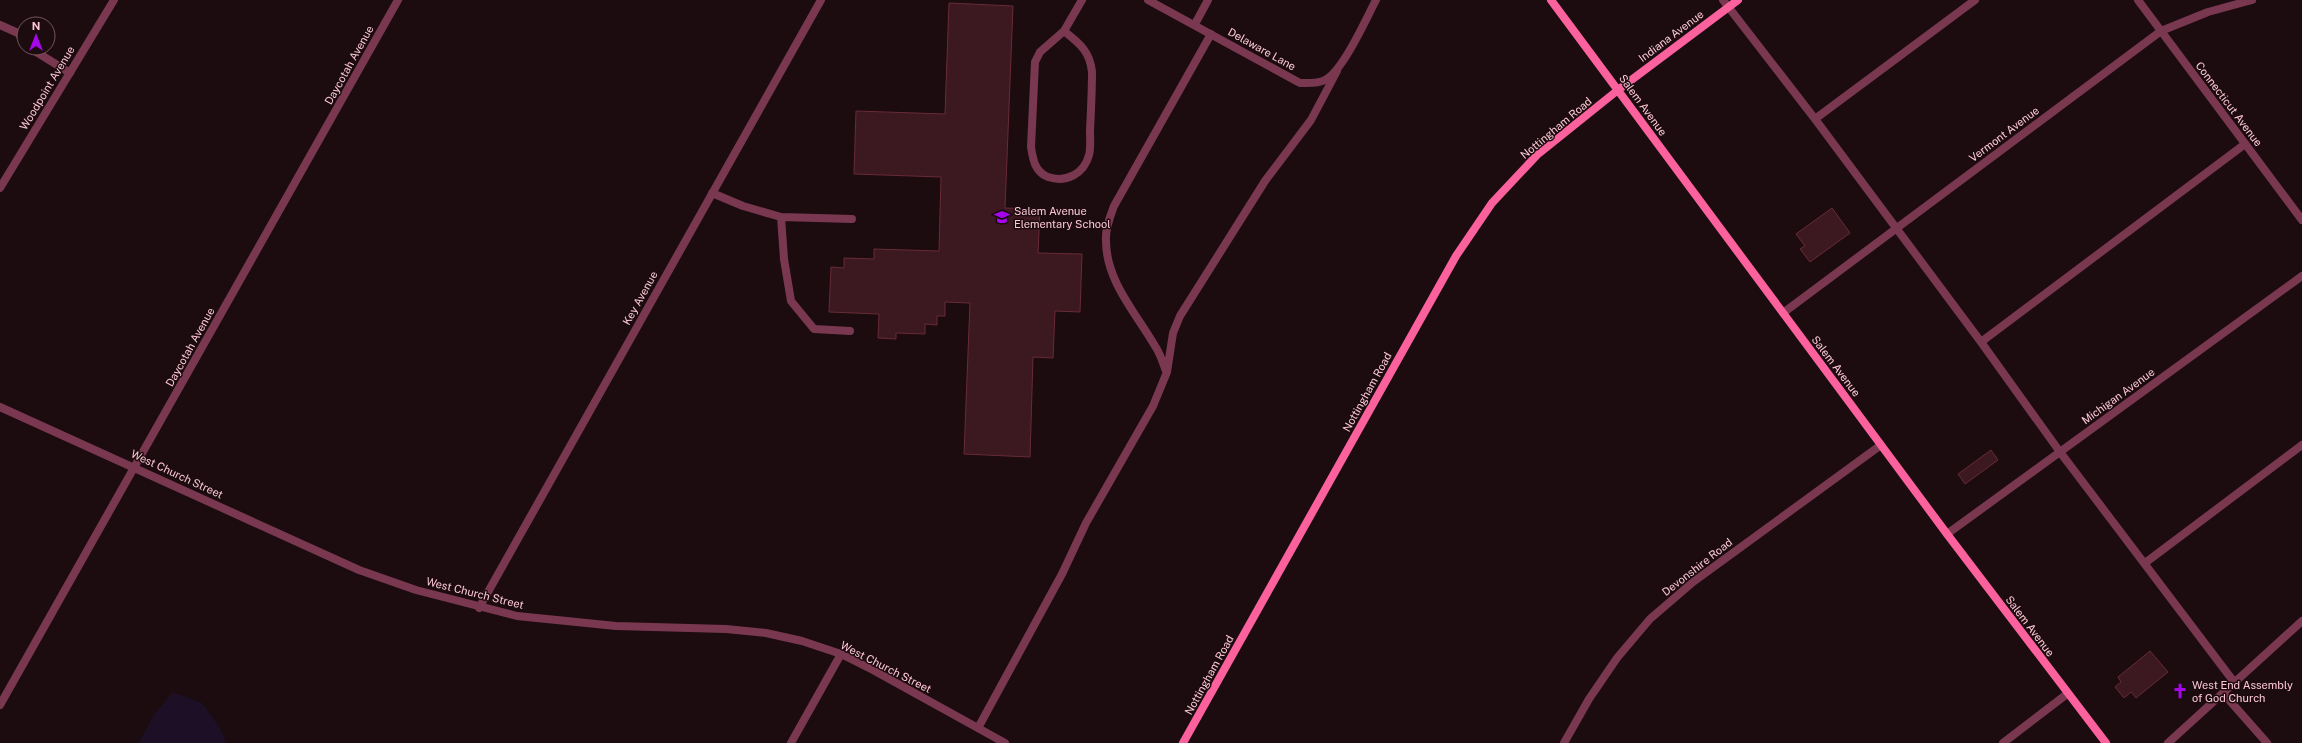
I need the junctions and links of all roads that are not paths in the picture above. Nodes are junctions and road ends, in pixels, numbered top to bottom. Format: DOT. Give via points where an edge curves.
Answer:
graph roads {
  1 [pos="114,0"];
  2 [pos="398,0"];
  3 [pos="821,0"];
  4 [pos="1082,0"];
  5 [pos="1148,0"];
  6 [pos="1208,0"];
  7 [pos="1376,0"];
  8 [pos="1551,0"];
  9 [pos="1738,0"];
  10 [pos="1975,0"];
  11 [pos="2138,0"];
  12 [pos="2252,0"];
  13 [pos="1726,4"];
  14 [pos="0,24"];
  15 [pos="1195,24"];
  16 [pos="1064,30"];
  17 [pos="2161,31"];
  18 [pos="16,32"];
  19 [pos="1211,34"];
  20 [pos="43,56"];
  21 [pos="1337,70"];
  22 [pos="70,73"];
  23 [pos="1618,90"];
  24 [pos="1815,119"];
  25 [pos="2245,144"];
  26 [pos="0,188"];
  27 [pos="712,193"];
  28 [pos="781,217"];
  29 [pos="852,219"];
  30 [pos="2302,220"];
  31 [pos="1895,229"];
  32 [pos="2302,276"];
  33 [pos="1783,313"];
  34 [pos="850,331"];
  35 [pos="1981,342"];
  36 [pos="1167,372"];
  37 [pos="0,407"];
  38 [pos="1881,445"];
  39 [pos="2302,445"];
  40 [pos="2060,452"];
  41 [pos="135,467"];
  42 [pos="1947,534"];
  43 [pos="2145,562"];
  44 [pos="479,608"];
  45 [pos="2302,621"];
  46 [pos="841,654"];
  47 [pos="2234,682"];
  48 [pos="2223,693"];
  49 [pos="2067,694"];
  50 [pos="0,705"];
  51 [pos="978,728"];
  52 [pos="791,743"];
  53 [pos="1005,743"];
  54 [pos="1183,743"];
  55 [pos="1564,743"];
  56 [pos="2003,743"];
  57 [pos="2106,743"];
  58 [pos="2168,743"];
  59 [pos="2267,743"];
  1 -- 22 [label="street, Woodpoint Avenue"];
  2 -- 41 [label="street, Daycotah Avenue"];
  3 -- 27 [label="street, Key Avenue"];
  4 -- 16 [label="street"];
  5 -- 15 [label="street, Delaware Lane"];
  6 -- 15 [label="street"];
  7 -- 21 [label="street, Delaware Lane"];
  8 -- 23 [label="main road, Salem Avenue"];
  9 -- 13 [label="main road, Indiana Avenue"];
  10 -- 24 [label="street"];
  11 -- 17 [label="street, Connecticut Avenue"];
  12 -- 17 [label="street, Vermont Avenue" via="2208,12"];
  13 -- 23 [label="main road, Indiana Avenue"];
  13 -- 24 [label="street"];
  14 -- 18 [label="street"];
  15 -- 19 [label="street, Delaware Lane"];
  16 -- 16 [label="street" via="1040,52 1033,73 1032,159 1043,175 1056,179 1069,178 1079,173 1089,156 1091,60 1086,50"];
  17 -- 25 [label="street, Connecticut Avenue"];
  17 -- 31 [label="street, Vermont Avenue"];
  19 -- 21 [label="street, Delaware Lane" via="1300,83 1325,80"];
  19 -- 36 [label="street" via="1114,206 1107,225 1106,241 1110,269 1157,348"];
  20 -- 22 [label="street"];
  21 -- 36 [label="street" via="1311,120 1265,181 1180,316 1174,333"];
  22 -- 26 [label="street, Woodpoint Avenue"];
  23 -- 33 [label="main road, Salem Avenue"];
  23 -- 54 [label="main road, Nottingham Road" via="1537,155 1492,203 1456,256"];
  24 -- 31 [label="street"];
  25 -- 30 [label="street, Connecticut Avenue"];
  25 -- 35 [label="street"];
  27 -- 28 [label="street" via="743,206"];
  27 -- 44 [label="street, Key Avenue"];
  28 -- 29 [label="street"];
  28 -- 34 [label="street" via="791,301 814,329"];
  31 -- 33 [label="street, Vermont Avenue"];
  31 -- 35 [label="street"];
  32 -- 40 [label="street, Michigan Avenue"];
  33 -- 38 [label="main road, Salem Avenue"];
  35 -- 40 [label="street"];
  36 -- 51 [label="street" via="1153,406 1086,523 1062,574"];
  37 -- 41 [label="street, West Church Street"];
  38 -- 42 [label="main road, Salem Avenue"];
  38 -- 55 [label="street, Devonshire Road" via="1693,582 1650,619 1617,658 1589,699"];
  39 -- 43 [label="street"];
  40 -- 42 [label="street, Michigan Avenue"];
  40 -- 43 [label="street"];
  41 -- 44 [label="street, West Church Street" via="359,570"];
  41 -- 50 [label="street, Daycotah Avenue"];
  42 -- 49 [label="main road, Salem Avenue"];
  43 -- 47 [label="street"];
  44 -- 46 [label="street, West Church Street" via="564,622 766,633 802,641"];
  45 -- 47 [label="street"];
  46 -- 51 [label="street, West Church Street"];
  46 -- 52 [label="street"];
  47 -- 48 [label="street"];
  48 -- 58 [label="street"];
  48 -- 59 [label="street"];
  49 -- 56 [label="street"];
  49 -- 57 [label="main road, Salem Avenue"];
  51 -- 53 [label="street, West Church Street"];
}
